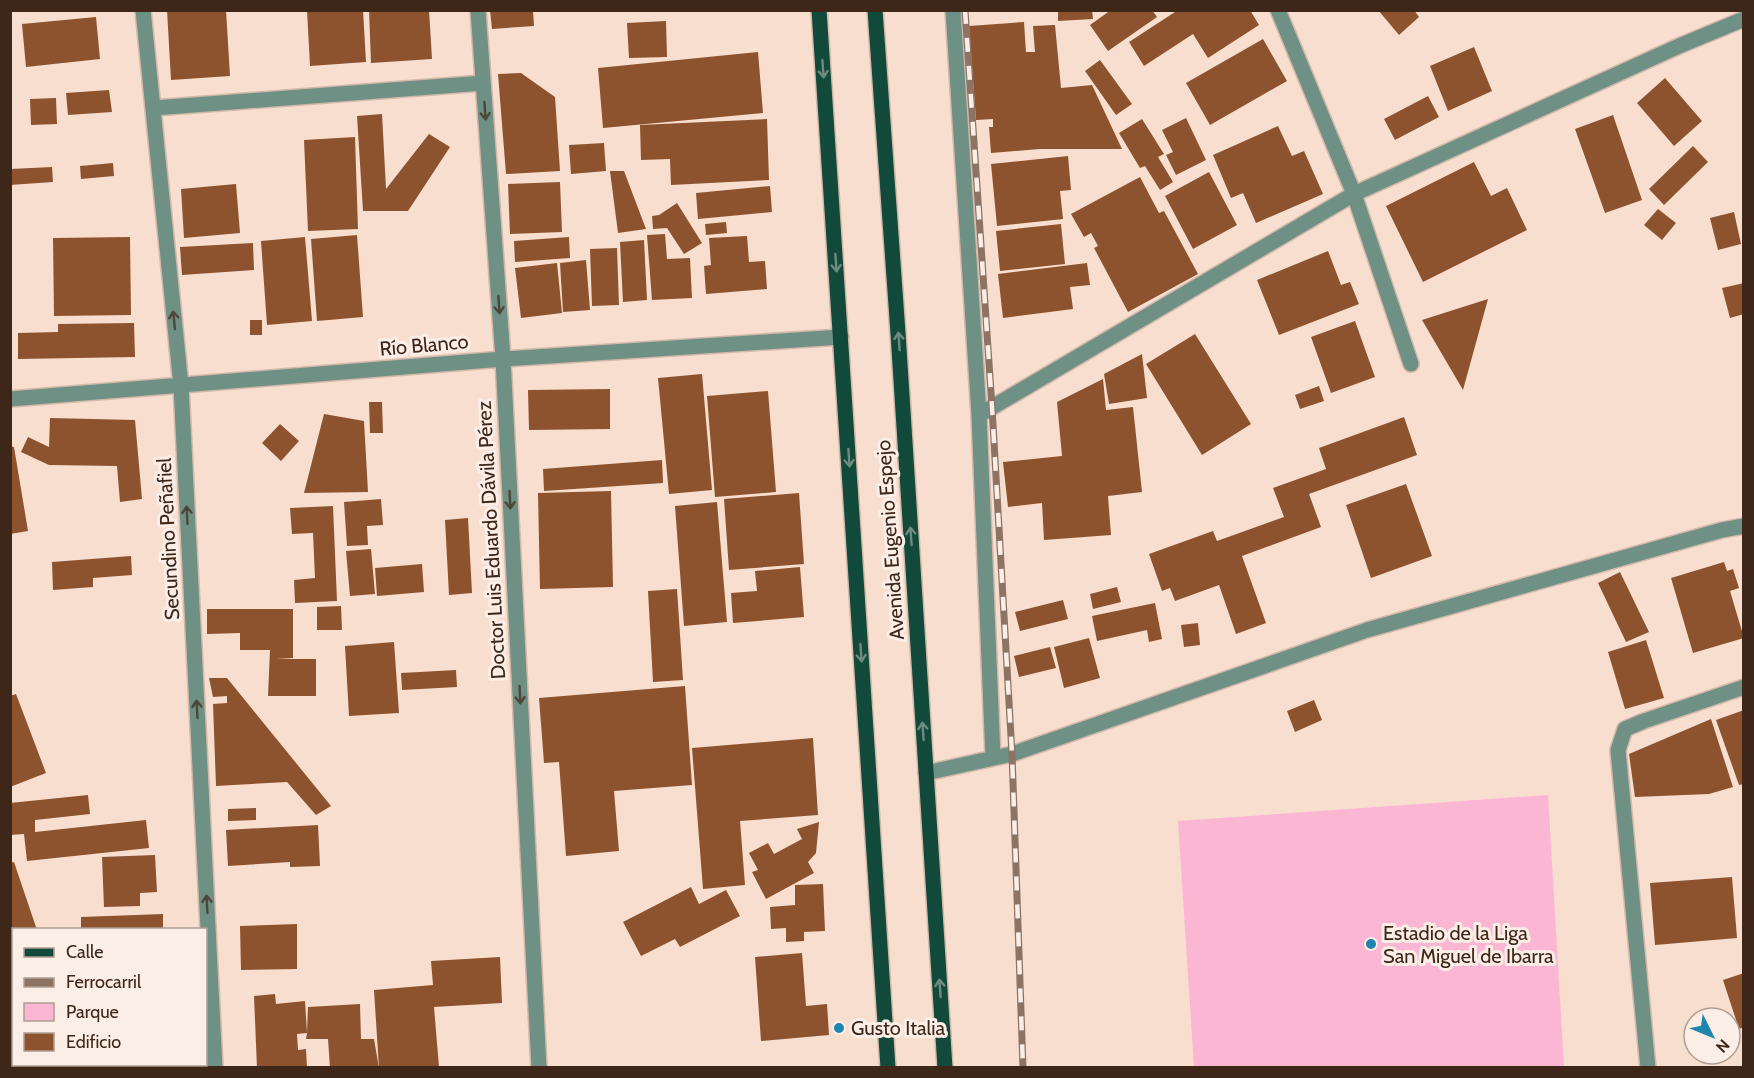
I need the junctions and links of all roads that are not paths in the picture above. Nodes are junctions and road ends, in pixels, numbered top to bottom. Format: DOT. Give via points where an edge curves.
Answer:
graph roads {
  1 [pos="143,10"];
  2 [pos="478,10"];
  3 [pos="819,10"];
  4 [pos="875,10"];
  5 [pos="953,10"];
  6 [pos="1278,10"];
  7 [pos="1743,19"];
  8 [pos="483,83"];
  9 [pos="153,108"];
  10 [pos="1354,194"];
  11 [pos="841,337"];
  12 [pos="503,359"];
  13 [pos="1411,364"];
  14 [pos="181,386"];
  15 [pos="10,399"];
  16 [pos="979,415"];
  17 [pos="1743,525"];
  18 [pos="1743,687"];
  19 [pos="993,758"];
  20 [pos="926,773"];
  21 [pos="215,1068"];
  22 [pos="539,1068"];
  23 [pos="888,1068"];
  24 [pos="945,1068"];
  25 [pos="1648,1068"];
  1 -- 9 [label="street, Secundino Peñafiel"];
  2 -- 8 [label="street, Doctor Luis Eduardo Dávila Pérez"];
  3 -- 11 [label="main road, Avenida Eugenio Espejo, one-way"];
  20 -- 4 [label="main road, Avenida Eugenio Espejo, one-way"];
  5 -- 16 [label="street"];
  6 -- 10 [label="street"];
  7 -- 10 [label="street"];
  8 -- 9 [label="street"];
  8 -- 12 [label="street, Doctor Luis Eduardo Dávila Pérez, one-way"];
  14 -- 9 [label="street, Secundino Peñafiel, one-way"];
  10 -- 13 [label="street"];
  10 -- 16 [label="street"];
  11 -- 12 [label="street, Río Blanco"];
  11 -- 23 [label="main road, Avenida Eugenio Espejo, one-way"];
  12 -- 14 [label="street, Río Blanco"];
  12 -- 22 [label="street, Doctor Luis Eduardo Dávila Pérez, one-way"];
  14 -- 15 [label="street, Río Blanco"];
  21 -- 14 [label="street, Secundino Peñafiel, one-way"];
  16 -- 19 [label="street"];
  17 -- 19 [label="street" via="1367,630"];
  18 -- 25 [label="street" via="1625,729 1618,750"];
  19 -- 20 [label="street"];
  24 -- 20 [label="main road, Avenida Eugenio Espejo, one-way"];
}
